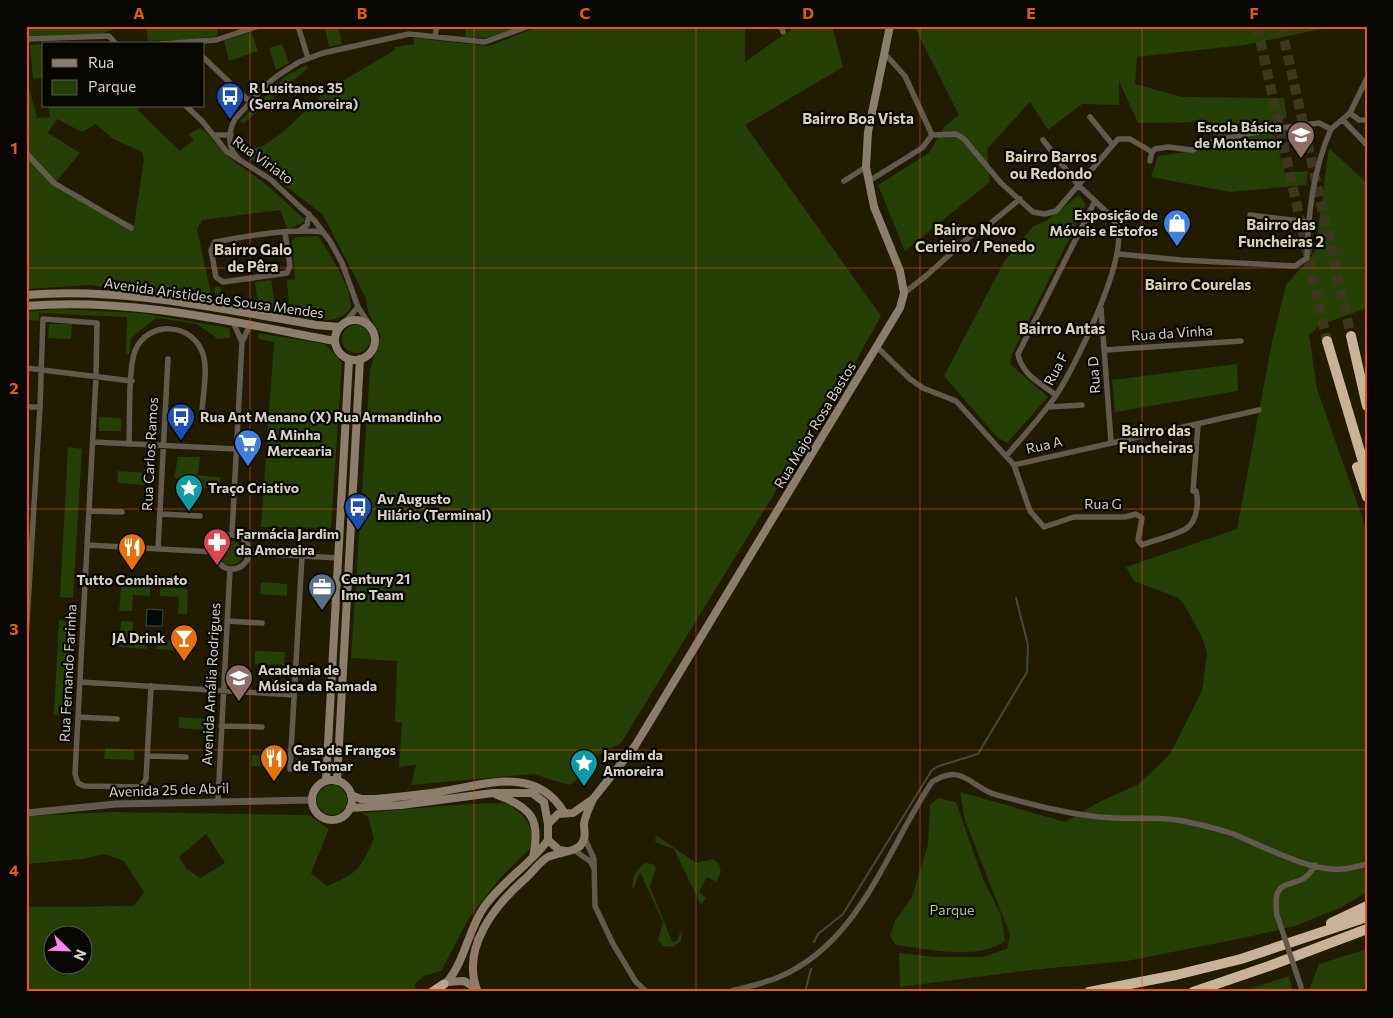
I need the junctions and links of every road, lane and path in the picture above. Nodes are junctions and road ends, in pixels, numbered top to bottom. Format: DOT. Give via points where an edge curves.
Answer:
graph roads {
  1 [pos="259,26"];
  2 [pos="298,26"];
  3 [pos="437,26"];
  4 [pos="529,26"];
  5 [pos="890,26"];
  6 [pos="435,36"];
  7 [pos="26,40"];
  8 [pos="114,42"];
  9 [pos="202,42"];
  10 [pos="885,54"];
  11 [pos="308,58"];
  12 [pos="205,59"];
  13 [pos="1367,78"];
  14 [pos="250,102"];
  15 [pos="188,108"];
  16 [pos="1350,113"];
  17 [pos="1090,117"];
  18 [pos="1343,120"];
  19 [pos="1367,120"];
  20 [pos="1331,129"];
  21 [pos="214,135"];
  22 [pos="231,135"];
  23 [pos="932,135"];
  24 [pos="1043,140"];
  25 [pos="1112,144"];
  26 [pos="1367,145"];
  27 [pos="1152,152"];
  28 [pos="26,153"];
  29 [pos="240,159"];
  30 [pos="1150,161"];
  31 [pos="866,167"];
  32 [pos="844,181"];
  33 [pos="869,181"];
  34 [pos="1078,185"];
  35 [pos="1020,199"];
  36 [pos="1094,201"];
  37 [pos="309,214"];
  38 [pos="1250,216"];
  39 [pos="1308,222"];
  40 [pos="317,224"];
  41 [pos="131,228"];
  42 [pos="299,231"];
  43 [pos="323,232"];
  44 [pos="286,233"];
  45 [pos="1118,254"];
  46 [pos="904,293"];
  47 [pos="26,295"];
  48 [pos="26,306"];
  49 [pos="1101,306"];
  50 [pos="358,307"];
  51 [pos="234,322"];
  52 [pos="250,325"];
  53 [pos="342,325"];
  54 [pos="371,328"];
  55 [pos="1350,336"];
  56 [pos="1327,340"];
  57 [pos="335,341"];
  58 [pos="1242,341"];
  59 [pos="242,342"];
  60 [pos="877,347"];
  61 [pos="1105,350"];
  62 [pos="349,359"];
  63 [pos="360,359"];
  64 [pos="168,360"];
  65 [pos="26,368"];
  66 [pos="42,370"];
  67 [pos="96,378"];
  68 [pos="132,381"];
  69 [pos="1056,395"];
  70 [pos="1346,404"];
  71 [pos="1082,405"];
  72 [pos="1048,406"];
  73 [pos="1367,406"];
  74 [pos="40,407"];
  75 [pos="26,408"];
  76 [pos="1259,410"];
  77 [pos="202,411"];
  78 [pos="1198,425"];
  79 [pos="93,442"];
  80 [pos="1111,442"];
  81 [pos="129,444"];
  82 [pos="163,445"];
  83 [pos="236,449"];
  84 [pos="1006,456"];
  85 [pos="1014,465"];
  86 [pos="1367,475"];
  87 [pos="1367,497"];
  88 [pos="89,511"];
  89 [pos="122,512"];
  90 [pos="160,514"];
  91 [pos="200,516"];
  92 [pos="232,534"];
  93 [pos="87,545"];
  94 [pos="158,549"];
  95 [pos="215,552"];
  96 [pos="249,553"];
  97 [pos="302,556"];
  98 [pos="339,558"];
  99 [pos="230,569"];
  100 [pos="227,622"];
  101 [pos="262,623"];
  102 [pos="26,638"];
  103 [pos="80,682"];
  104 [pos="151,686"];
  105 [pos="223,691"];
  106 [pos="294,695"];
  107 [pos="78,717"];
  108 [pos="117,719"];
  109 [pos="221,726"];
  110 [pos="262,727"];
  111 [pos="147,756"];
  112 [pos="186,758"];
  113 [pos="290,769"];
  114 [pos="326,781"];
  115 [pos="337,781"];
  116 [pos="493,793"];
  117 [pos="351,795"];
  118 [pos="593,799"];
  119 [pos="218,800"];
  120 [pos="312,800"];
  121 [pos="350,808"];
  122 [pos="564,812"];
  123 [pos="26,813"];
  124 [pos="573,813"];
  125 [pos="548,824"];
  126 [pos="584,824"];
  127 [pos="584,839"];
  128 [pos="548,840"];
  129 [pos="570,851"];
  130 [pos="532,860"];
  131 [pos="1367,864"];
  132 [pos="1315,865"];
  133 [pos="595,872"];
  134 [pos="1367,906"];
  135 [pos="1367,917"];
  136 [pos="1367,928"];
  137 [pos="1367,935"];
  138 [pos="1302,938"];
  139 [pos="1330,944"];
  140 [pos="446,983"];
  141 [pos="1301,987"];
  142 [pos="478,991"];
  143 [pos="432,992"];
  144 [pos="437,992"];
  145 [pos="647,992"];
  146 [pos="728,992"];
  147 [pos="1089,992"];
  148 [pos="1192,992"];
  1 -- 9 [label="street"];
  2 -- 11 [label="street"];
  3 -- 6 [label="street"];
  4 -- 6 [label="street" via="485,42"];
  5 -- 10 [label="main road"];
  6 -- 11 [label="street" via="396,36"];
  7 -- 8 [label="street" via="109,36"];
  10 -- 23 [label="street" via="905,76"];
  10 -- 31 [label="main road" via="868,132"];
  11 -- 14 [label="street" via="277,76"];
  12 -- 14 [label="street"];
  13 -- 16 [label="street"];
  14 -- 22 [label="street" via="234,122"];
  15 -- 21 [label="street, Rua Viriato"];
  16 -- 18 [label="street"];
  16 -- 19 [label="street" via="1359,120"];
  17 -- 25 [label="street"];
  18 -- 20 [label="street"];
  18 -- 26 [label="street"];
  20 -- 27 [label="street" via="1319,123 1241,135 1192,150 1168,147"];
  20 -- 39 [label="street" via="1314,181"];
  21 -- 22 [label="street, Rua Viriato"];
  21 -- 29 [label="street, Rua Viriato" via="226,150"];
  22 -- 29 [label="street" via="232,151"];
  23 -- 33 [label="street" via="922,148"];
  23 -- 35 [label="street" via="956,134 964,139"];
  24 -- 34 [label="street, Rua F"];
  25 -- 27 [label="street" via="1122,137 1130,138"];
  25 -- 34 [label="street"];
  27 -- 30 [label="street"];
  28 -- 41 [label="street" via="54,184"];
  29 -- 37 [label="street, Rua Viriato" via="270,179"];
  31 -- 32 [label="street"];
  31 -- 33 [label="main road"];
  33 -- 46 [label="main road" via="874,207 900,271"];
  34 -- 35 [label="street" via="1051,213 1033,212"];
  34 -- 36 [label="street, Rua F"];
  35 -- 46 [label="street"];
  36 -- 45 [label="street, Rua F" via="1118,229"];
  36 -- 69 [label="street" via="1018,354 1020,366"];
  37 -- 40 [label="street, Rua Viriato"];
  37 -- 42 [label="street" via="307,224"];
  38 -- 39 [label="street"];
  39 -- 45 [label="street" via="1307,258 1295,266"];
  40 -- 42 [label="street"];
  40 -- 43 [label="street, Rua Viriato"];
  42 -- 43 [label="street"];
  42 -- 44 [label="street"];
  43 -- 50 [label="street, Rua Viriato" via="342,263"];
  44 -- 44 [label="street" via="216,242 211,250 216,277 223,282 287,273 290,269"];
  45 -- 49 [label="street, Rua F"];
  46 -- 60 [label="main road, Rua Major Rosa Bastos" via="900,308"];
  47 -- 53 [label="main road, Avenida Aristides de Sousa Mendes" via="59,292 120,295 316,325"];
  48 -- 51 [label="main road, Avenida Aristides de Sousa Mendes" via="110,304"];
  49 -- 61 [label="street, Rua D"];
  49 -- 69 [label="street, Rua F"];
  50 -- 53 [label="street"];
  50 -- 54 [label="street, Rua Viriato"];
  51 -- 52 [label="main road, Avenida Aristides de Sousa Mendes"];
  51 -- 59 [label="street"];
  52 -- 57 [label="main road, Avenida Aristides de Sousa Mendes"];
  52 -- 59 [label="street"];
  53 -- 54 [label="main road" via="362,320"];
  53 -- 57 [label="main road"];
  54 -- 63 [label="main road" via="375,337 373,348 370,354"];
  55 -- 73 [label="highway"];
  56 -- 70 [label="highway"];
  57 -- 62 [label="main road" via="339,352"];
  58 -- 61 [label="street, Rua da Vinha"];
  59 -- 83 [label="street"];
  60 -- 84 [label="street, Rua A" via="923,388 956,401"];
  60 -- 118 [label="main road, Rua Major Rosa Bastos" via="635,746"];
  61 -- 80 [label="street, Rua D"];
  62 -- 63 [label="main road"];
  62 -- 98 [label="main road"];
  63 -- 115 [label="main road"];
  64 -- 82 [label="street, Rua Carlos Ramos"];
  65 -- 66 [label="street"];
  66 -- 67 [label="street"];
  66 -- 67 [label="street, Rua Fernando Farinha" via="43,319 97,323"];
  66 -- 74 [label="street"];
  67 -- 68 [label="street"];
  67 -- 79 [label="street, Rua Fernando Farinha"];
  68 -- 77 [label="street" via="135,352 145,337 165,328 183,331 196,340 203,353"];
  68 -- 81 [label="street"];
  69 -- 72 [label="street, Rua F"];
  70 -- 86 [label="highway"];
  70 -- 87 [label="highway" via="1356,463"];
  71 -- 72 [label="street"];
  72 -- 84 [label="street, Rua F"];
  74 -- 75 [label="street"];
  74 -- 102 [label="street"];
  76 -- 78 [label="street, Rua A"];
  78 -- 80 [label="street, Rua A"];
  78 -- 85 [label="street, Rua G" via="1193,491 1196,491 1198,499 1197,509 1188,528 1142,545 1138,540 1142,518 1136,514 1074,517 1044,527 1030,512"];
  79 -- 81 [label="street"];
  79 -- 88 [label="street, Rua Fernando Farinha"];
  80 -- 85 [label="street, Rua A"];
  81 -- 82 [label="street"];
  82 -- 83 [label="street"];
  82 -- 90 [label="street, Rua Carlos Ramos"];
  83 -- 92 [label="street"];
  84 -- 85 [label="street, Rua A"];
  88 -- 89 [label="street"];
  88 -- 93 [label="street, Rua Fernando Farinha"];
  90 -- 91 [label="street"];
  90 -- 94 [label="street, Rua Carlos Ramos"];
  92 -- 95 [label="street" via="218,541"];
  92 -- 96 [label="street" via="244,540"];
  93 -- 94 [label="street"];
  93 -- 103 [label="street, Rua Fernando Farinha"];
  94 -- 95 [label="street"];
  95 -- 99 [label="street" via="221,565"];
  96 -- 97 [label="street"];
  96 -- 99 [label="street" via="240,566"];
  97 -- 98 [label="street"];
  97 -- 106 [label="street"];
  98 -- 114 [label="main road"];
  99 -- 100 [label="street, Avenida Amália Rodrigues"];
  100 -- 101 [label="street"];
  100 -- 105 [label="street, Avenida Amália Rodrigues"];
  103 -- 104 [label="street"];
  103 -- 107 [label="street, Rua Fernando Farinha"];
  104 -- 105 [label="street"];
  104 -- 111 [label="street, Rua Fernando Farinha"];
  105 -- 106 [label="street"];
  105 -- 109 [label="street, Avenida Amália Rodrigues"];
  106 -- 113 [label="street"];
  107 -- 108 [label="street"];
  107 -- 111 [label="street, Rua Fernando Farinha" via="75,774 78,783 84,786 141,787 146,779"];
  109 -- 110 [label="street"];
  109 -- 119 [label="street, Avenida Amália Rodrigues"];
  111 -- 112 [label="street"];
  114 -- 115 [label="main road"];
  114 -- 120 [label="main road" via="316,788"];
  115 -- 117 [label="main road" via="346,786"];
  116 -- 121 [label="main road" via="401,806"];
  116 -- 125 [label="main road" via="537,796 545,805"];
  116 -- 130 [label="main road" via="522,807 532,817 537,835"];
  117 -- 121 [label="main road"];
  117 -- 122 [label="main road" via="375,799 512,781 537,787 551,796"];
  118 -- 124 [label="main road"];
  118 -- 126 [label="main road"];
  119 -- 120 [label="street, Avenida 25 de Abril"];
  119 -- 123 [label="street, Avenida 25 de Abril" via="66,807"];
  120 -- 121 [label="main road" via="316,812 327,819 340,818"];
  122 -- 124 [label="main road"];
  122 -- 125 [label="main road"];
  124 -- 126 [label="main road"];
  125 -- 128 [label="main road"];
  126 -- 127 [label="main road"];
  127 -- 129 [label="main road"];
  127 -- 133 [label="street" via="594,859"];
  128 -- 129 [label="main road" via="552,846"];
  128 -- 130 [label="main road"];
  129 -- 133 [label="street" via="590,862"];
  129 -- 142 [label="main road" via="546,858 490,918 477,944 472,964"];
  130 -- 140 [label="main road" via="486,904 471,929 458,968"];
  131 -- 132 [label="street" via="1340,869"];
  132 -- 141 [label="street, bridge" via="1311,874 1282,887 1274,896 1276,915"];
  132 -- 146 [label="street" via="1190,822 1068,812 995,794 963,776 950,774 932,782 850,921 830,943 779,978"];
  133 -- 145 [label="street" via="596,906 613,944 636,982"];
  134 -- 138 [label="highway"];
  135 -- 138 [label="highway"];
  136 -- 139 [label="highway"];
  137 -- 139 [label="highway"];
  138 -- 147 [label="highway" via="1204,969"];
  139 -- 148 [label="highway"];
  140 -- 142 [label="main road" via="464,981"];
  140 -- 143 [label="highway"];
  140 -- 144 [label="main road"];
}
